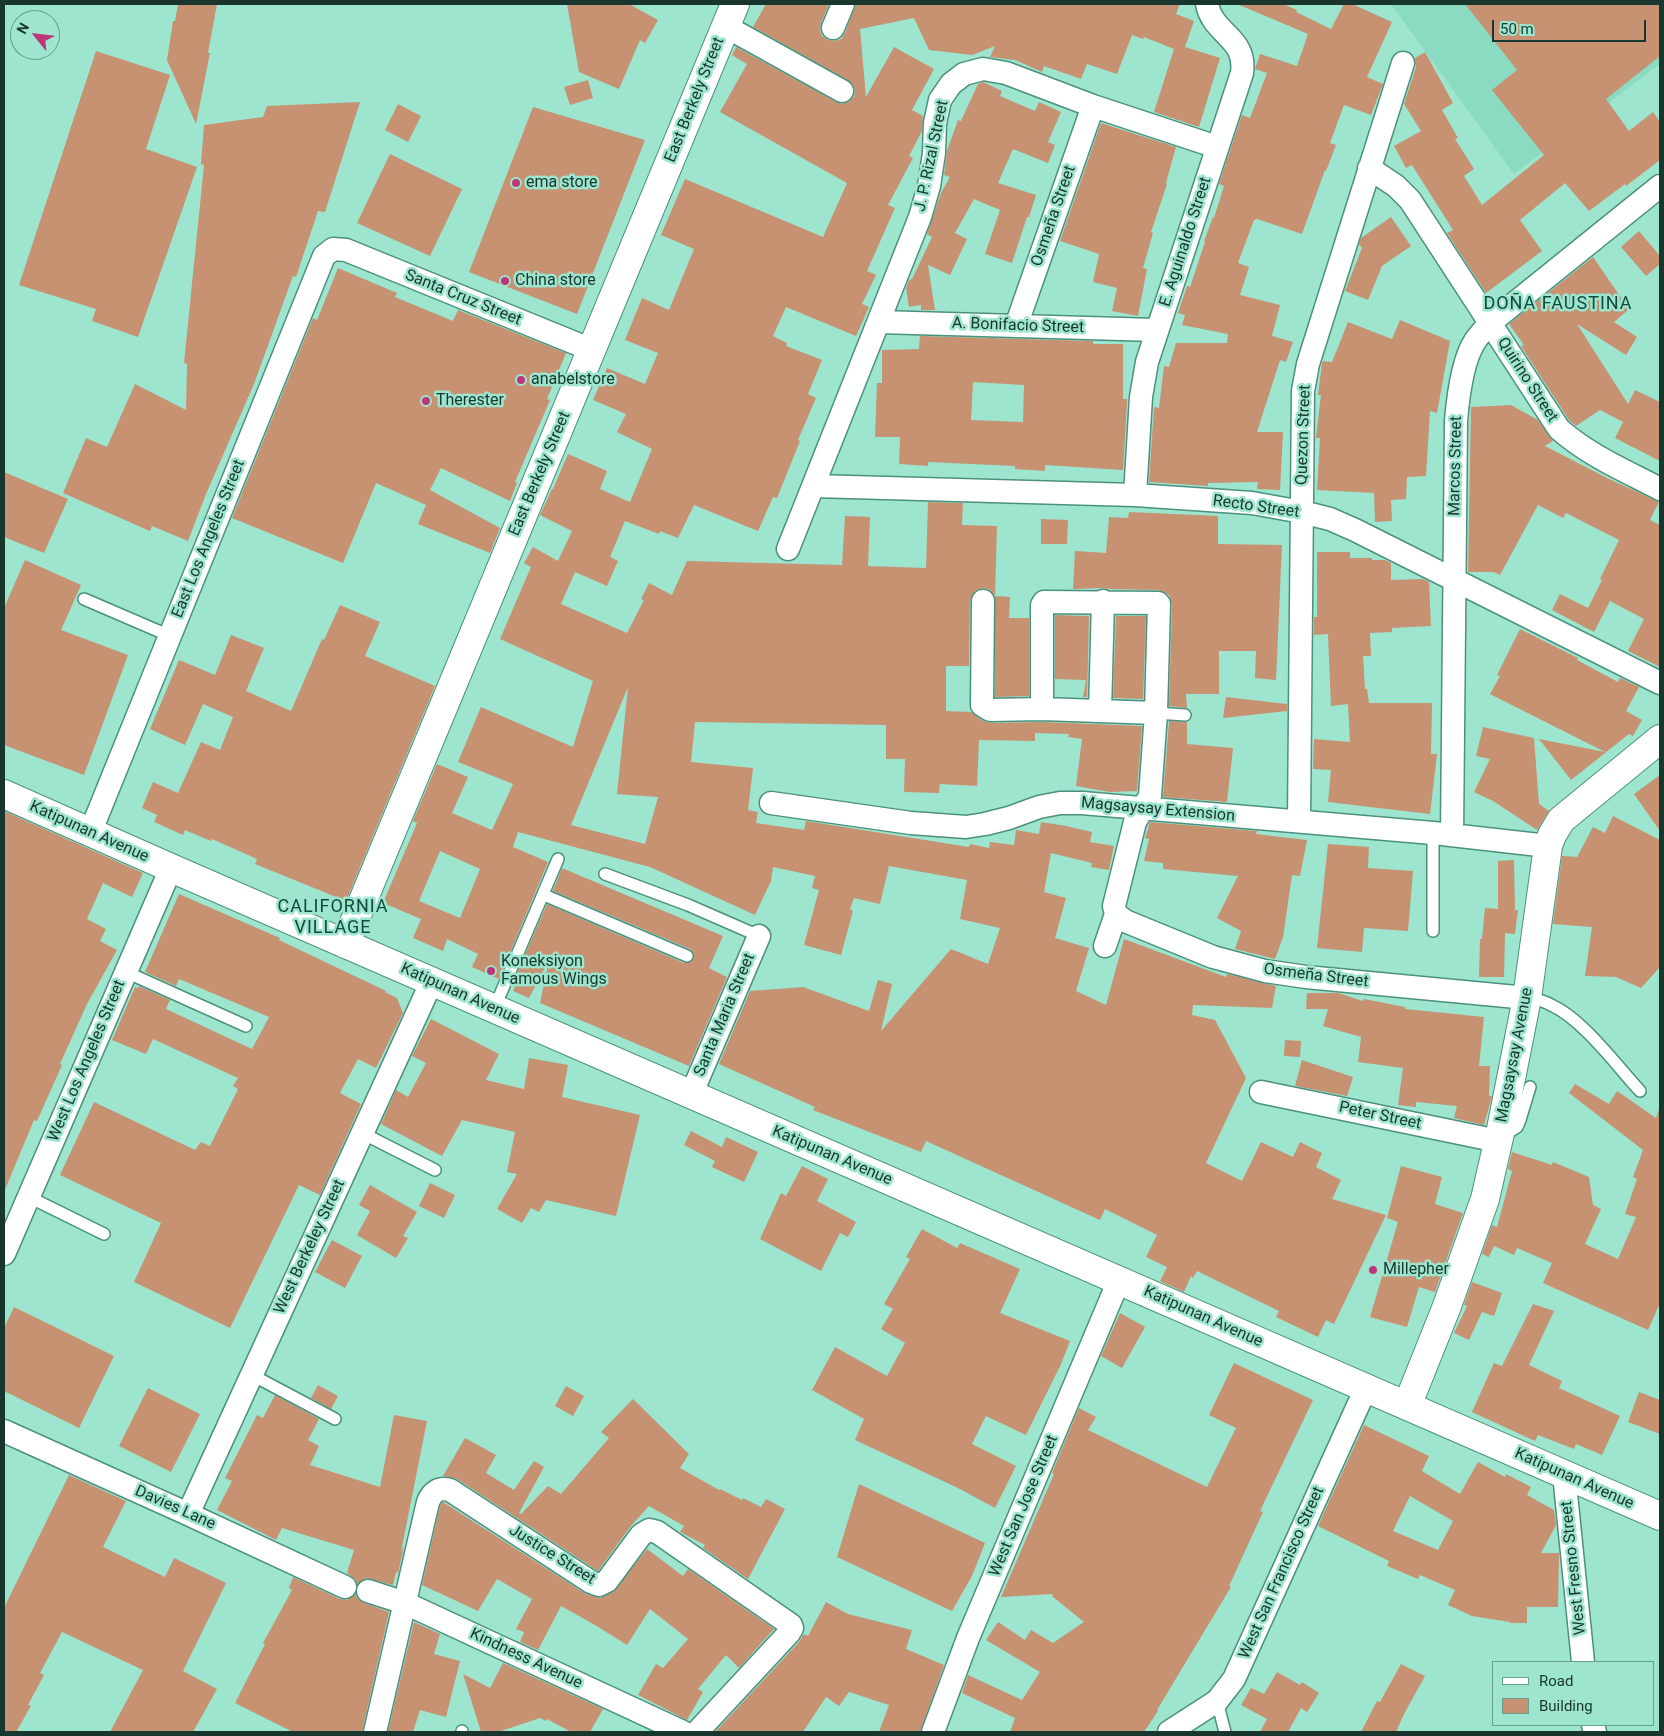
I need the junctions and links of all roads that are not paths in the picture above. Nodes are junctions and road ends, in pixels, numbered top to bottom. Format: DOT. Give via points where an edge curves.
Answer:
graph roads {
  1 [pos="844,4"];
  2 [pos="1207,4"];
  3 [pos="730,15"];
  4 [pos="832,28"];
  5 [pos="1403,63"];
  6 [pos="842,91"];
  7 [pos="1093,106"];
  8 [pos="1217,147"];
  9 [pos="1369,168"];
  10 [pos="1658,193"];
  11 [pos="333,249"];
  12 [pos="879,322"];
  13 [pos="1490,323"];
  14 [pos="1016,326"];
  15 [pos="1156,330"];
  16 [pos="592,350"];
  17 [pos="814,486"];
  18 [pos="1660,489"];
  19 [pos="1135,495"];
  20 [pos="1302,512"];
  21 [pos="788,549"];
  22 [pos="1456,580"];
  23 [pos="84,599"];
  24 [pos="983,601"];
  25 [pos="1103,601"];
  26 [pos="170,636"];
  27 [pos="1660,683"];
  28 [pos="1042,709"];
  29 [pos="1100,711"];
  30 [pos="1156,713"];
  31 [pos="1186,715"];
  32 [pos="1660,739"];
  33 [pos="4,794"];
  34 [pos="771,803"];
  35 [pos="1143,809"];
  36 [pos="1299,821"];
  37 [pos="90,833"];
  38 [pos="1443,834"];
  39 [pos="1548,846"];
  40 [pos="558,859"];
  41 [pos="171,868"];
  42 [pos="605,874"];
  43 [pos="544,894"];
  44 [pos="1116,914"];
  45 [pos="1433,931"];
  46 [pos="759,936"];
  47 [pos="345,944"];
  48 [pos="1105,946"];
  49 [pos="687,956"];
  50 [pos="126,972"];
  51 [pos="432,981"];
  52 [pos="1527,998"];
  53 [pos="494,1009"];
  54 [pos="246,1026"];
  55 [pos="1530,1087"];
  56 [pos="1640,1091"];
  57 [pos="1261,1092"];
  58 [pos="691,1095"];
  59 [pos="362,1133"];
  60 [pos="1500,1135"];
  61 [pos="435,1170"];
  62 [pos="29,1197"];
  63 [pos="104,1234"];
  64 [pos="4,1254"];
  65 [pos="1119,1280"];
  66 [pos="252,1375"];
  67 [pos="1366,1388"];
  68 [pos="1407,1406"];
  69 [pos="335,1419"];
  70 [pos="4,1431"];
  71 [pos="1564,1474"];
  72 [pos="188,1514"];
  73 [pos="1660,1516"];
  74 [pos="345,1587"];
  75 [pos="368,1591"];
  76 [pos="405,1603"];
  77 [pos="1583,1661"];
  78 [pos="1217,1702"];
  79 [pos="647,1725"];
  80 [pos="375,1732"];
  81 [pos="683,1732"];
  82 [pos="697,1732"];
  83 [pos="933,1732"];
  84 [pos="1169,1732"];
  85 [pos="1225,1732"];
  1 -- 4 [label="street"];
  2 -- 8 [label="street, E. Aguinaldo Street" via="1215,23 1242,53 1244,63"];
  3 -- 6 [label="street"];
  3 -- 16 [label="main road, East Berkely Street"];
  5 -- 9 [label="street, Quezon Street"];
  7 -- 8 [label="street, J. P. Rizal Street"];
  7 -- 12 [label="street, J. P. Rizal Street" via="1006,73 983,69 964,74 951,84 940,100 934,153 920,217"];
  7 -- 14 [label="street, Osmeña Street"];
  8 -- 15 [label="street, E. Aguinaldo Street"];
  9 -- 13 [label="street, Quirino Street" via="1410,200"];
  9 -- 20 [label="street, Quezon Street" via="1308,364 1303,391"];
  10 -- 13 [label="street, Marcos Street"];
  11 -- 16 [label="street, Santa Cruz Street" via="346,250"];
  11 -- 26 [label="street, East Los Angeles Street" via="324,256"];
  12 -- 14 [label="street, A. Bonifacio Street"];
  12 -- 17 [label="street, J. P. Rizal Street"];
  13 -- 18 [label="street, Quirino Street" via="1559,429 1572,441"];
  13 -- 22 [label="street, Marcos Street" via="1474,342 1458,394"];
  14 -- 15 [label="street, A. Bonifacio Street"];
  15 -- 19 [label="street, E. Aguinaldo Street" via="1141,397"];
  16 -- 47 [label="main road, East Berkely Street"];
  17 -- 19 [label="street, Recto Street"];
  17 -- 21 [label="street, J. P. Rizal Street"];
  19 -- 20 [label="street, Recto Street" via="1252,503"];
  20 -- 22 [label="street, Recto Street" via="1355,530"];
  20 -- 36 [label="street, Quezon Street"];
  22 -- 27 [label="street, Recto Street"];
  22 -- 38 [label="street, Marcos Street"];
  23 -- 26 [label="lane"];
  24 -- 28 [label="street" via="982,705 990,710"];
  25 -- 28 [label="street" via="1044,602"];
  25 -- 29 [label="street"];
  25 -- 30 [label="street" via="1158,603 1161,607"];
  26 -- 37 [label="street, East Los Angeles Street"];
  28 -- 29 [label="street"];
  29 -- 30 [label="street"];
  30 -- 31 [label="lane"];
  30 -- 35 [label="street" via="1150,796"];
  32 -- 39 [label="main road, Magsaysay Avenue" via="1561,820"];
  33 -- 37 [label="main road, Katipunan Avenue"];
  34 -- 35 [label="street, Magsaysay Extension" via="911,824 966,827 1060,803"];
  35 -- 36 [label="street, Magsaysay Extension"];
  35 -- 44 [label="street" via="1135,822 1114,906"];
  36 -- 38 [label="street, Magsaysay Extension"];
  37 -- 41 [label="main road, Katipunan Avenue"];
  38 -- 39 [label="street, Magsaysay Extension"];
  38 -- 45 [label="lane"];
  39 -- 52 [label="main road, Magsaysay Avenue"];
  40 -- 43 [label="lane"];
  41 -- 47 [label="main road, Katipunan Avenue"];
  41 -- 50 [label="street, West Los Angeles Street"];
  42 -- 46 [label="lane"];
  43 -- 49 [label="lane"];
  43 -- 53 [label="lane"];
  44 -- 48 [label="street"];
  44 -- 52 [label="street, Osmeña Street" via="1125,922 1213,957 1264,971"];
  46 -- 58 [label="street, Santa Maria Street"];
  47 -- 51 [label="main road, Katipunan Avenue"];
  50 -- 54 [label="lane"];
  50 -- 62 [label="street, West Los Angeles Street"];
  51 -- 53 [label="main road, Katipunan Avenue"];
  51 -- 59 [label="street, West Berkeley Street"];
  52 -- 56 [label="lane" via="1555,1006 1569,1015"];
  52 -- 60 [label="main road, Magsaysay Avenue"];
  53 -- 58 [label="main road, Katipunan Avenue"];
  55 -- 60 [label="lane" via="1517,1127"];
  57 -- 60 [label="street, Peter Street"];
  58 -- 65 [label="main road, Katipunan Avenue"];
  59 -- 61 [label="lane"];
  59 -- 66 [label="street, West Berkeley Street"];
  60 -- 68 [label="main road, Magsaysay Avenue" via="1485,1199"];
  62 -- 63 [label="lane"];
  62 -- 64 [label="street, West Los Angeles Street"];
  65 -- 67 [label="main road, Katipunan Avenue"];
  65 -- 83 [label="street, West San Jose Street" via="968,1638"];
  66 -- 69 [label="lane"];
  66 -- 72 [label="street, West Berkeley Street"];
  67 -- 68 [label="main road, Katipunan Avenue"];
  67 -- 78 [label="street, West San Francisco Street" via="1234,1679"];
  68 -- 71 [label="main road, Katipunan Avenue"];
  70 -- 72 [label="street, Davies Lane"];
  71 -- 73 [label="main road, Katipunan Avenue"];
  71 -- 77 [label="street, West Fresno Street"];
  72 -- 74 [label="street, Davies Lane"];
  75 -- 76 [label="street, Kindness Avenue"];
  76 -- 79 [label="street, Kindness Avenue"];
  76 -- 80 [label="street, Justice Street"];
  76 -- 82 [label="street, Justice Street" via="428,1502 438,1490 450,1490 598,1586 606,1581 641,1535 649,1530 660,1533 792,1627"];
  78 -- 84 [label="street, West San Francisco Street"];
  78 -- 85 [label="lane"];
  79 -- 81 [label="street, Kindness Avenue"];
}
